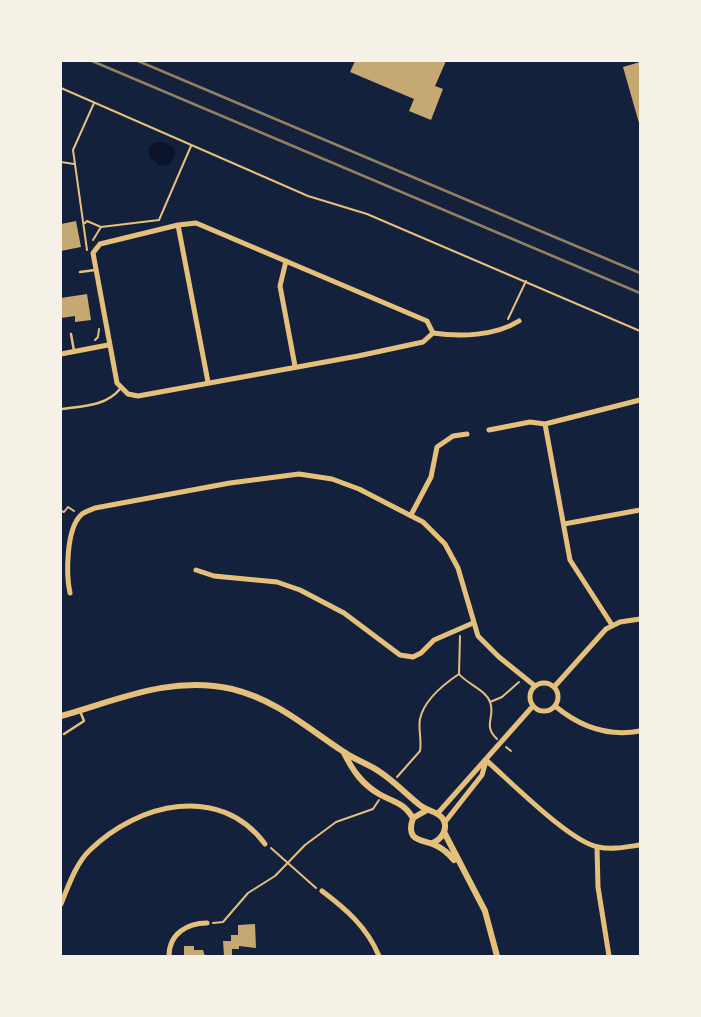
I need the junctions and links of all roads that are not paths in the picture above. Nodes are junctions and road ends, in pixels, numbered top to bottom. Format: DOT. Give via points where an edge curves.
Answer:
graph roads {
  1 [pos="178,225"];
  2 [pos="286,261"];
  3 [pos="95,270"];
  4 [pos="80,272"];
  5 [pos="519,321"];
  6 [pos="70,334"];
  7 [pos="433,334"];
  8 [pos="108,345"];
  9 [pos="74,351"];
  10 [pos="61,354"];
  11 [pos="295,366"];
  12 [pos="208,382"];
  13 [pos="120,389"];
  14 [pos="640,400"];
  15 [pos="62,410"];
  16 [pos="545,424"];
  17 [pos="489,430"];
  18 [pos="467,434"];
  19 [pos="640,510"];
  20 [pos="411,515"];
  21 [pos="564,524"];
  22 [pos="196,570"];
  23 [pos="70,592"];
  24 [pos="640,619"];
  25 [pos="473,623"];
  26 [pos="612,625"];
  27 [pos="535,686"];
  28 [pos="554,687"];
  29 [pos="533,706"];
  30 [pos="555,706"];
  31 [pos="80,710"];
  32 [pos="62,717"];
  33 [pos="640,732"];
  34 [pos="64,734"];
  35 [pos="344,752"];
  36 [pos="487,760"];
  37 [pos="426,810"];
  38 [pos="438,813"];
  39 [pos="414,818"];
  40 [pos="444,822"];
  41 [pos="444,832"];
  42 [pos="432,843"];
  43 [pos="265,844"];
  44 [pos="640,845"];
  45 [pos="597,847"];
  46 [pos="459,865"];
  47 [pos="322,892"];
  48 [pos="61,904"];
  49 [pos="207,923"];
  50 [pos="169,956"];
  51 [pos="379,956"];
  52 [pos="497,956"];
  53 [pos="609,956"];
  1 -- 2 [label="street" via="196,223"];
  1 -- 3 [label="street" via="100,244 92,252"];
  1 -- 12 [label="street"];
  2 -- 7 [label="street" via="426,321"];
  2 -- 11 [label="street" via="280,286"];
  3 -- 4 [label="lane"];
  3 -- 8 [label="street"];
  5 -- 7 [label="street" via="504,328 457,337"];
  6 -- 9 [label="lane"];
  7 -- 11 [label="street" via="423,342"];
  8 -- 9 [label="street"];
  8 -- 13 [label="street"];
  9 -- 10 [label="street"];
  11 -- 12 [label="street"];
  12 -- 13 [label="street" via="138,396"];
  13 -- 15 [label="lane" via="105,402"];
  14 -- 16 [label="street"];
  16 -- 17 [label="street" via="530,422"];
  16 -- 21 [label="street"];
  18 -- 20 [label="street" via="454,436 437,447 431,477"];
  19 -- 21 [label="street"];
  20 -- 23 [label="street" via="332,479 299,474 95,508 80,515 74,528 66,568"];
  20 -- 25 [label="street" via="445,544 458,568"];
  21 -- 26 [label="street" via="570,560"];
  22 -- 25 [label="street" via="214,576 277,582 300,590 344,613 400,655 413,657 434,640"];
  24 -- 26 [label="street"];
  25 -- 27 [label="street" via="478,636"];
  26 -- 28 [label="street"];
  27 -- 28 [label="street" via="547,683"];
  27 -- 29 [label="street" via="530,697"];
  28 -- 30 [label="street" via="558,696"];
  29 -- 30 [label="street" via="545,711"];
  29 -- 36 [label="street"];
  30 -- 33 [label="street" via="592,728 616,733"];
  31 -- 32 [label="street"];
  31 -- 34 [label="lane" via="84,721"];
  31 -- 35 [label="street" via="139,692 187,685 232,689 280,707"];
  35 -- 37 [label="street" via="393,782"];
  35 -- 39 [label="street" via="362,782 403,805"];
  36 -- 38 [label="street" via="475,769"];
  36 -- 40 [label="street" via="482,775"];
  36 -- 45 [label="street" via="563,828"];
  37 -- 38 [label="street"];
  37 -- 39 [label="street"];
  38 -- 40 [label="street"];
  39 -- 42 [label="street" via="414,835 422,843"];
  40 -- 41 [label="street"];
  41 -- 42 [label="street"];
  41 -- 46 [label="street"];
  42 -- 46 [label="street"];
  43 -- 48 [label="street" via="256,831 221,809 160,808 135,818 88,851"];
  44 -- 45 [label="street"];
  45 -- 53 [label="street" via="598,887"];
  46 -- 52 [label="street" via="485,911"];
  47 -- 51 [label="street" via="360,924"];
  49 -- 50 [label="street" via="194,923 184,928 172,941"];
}
